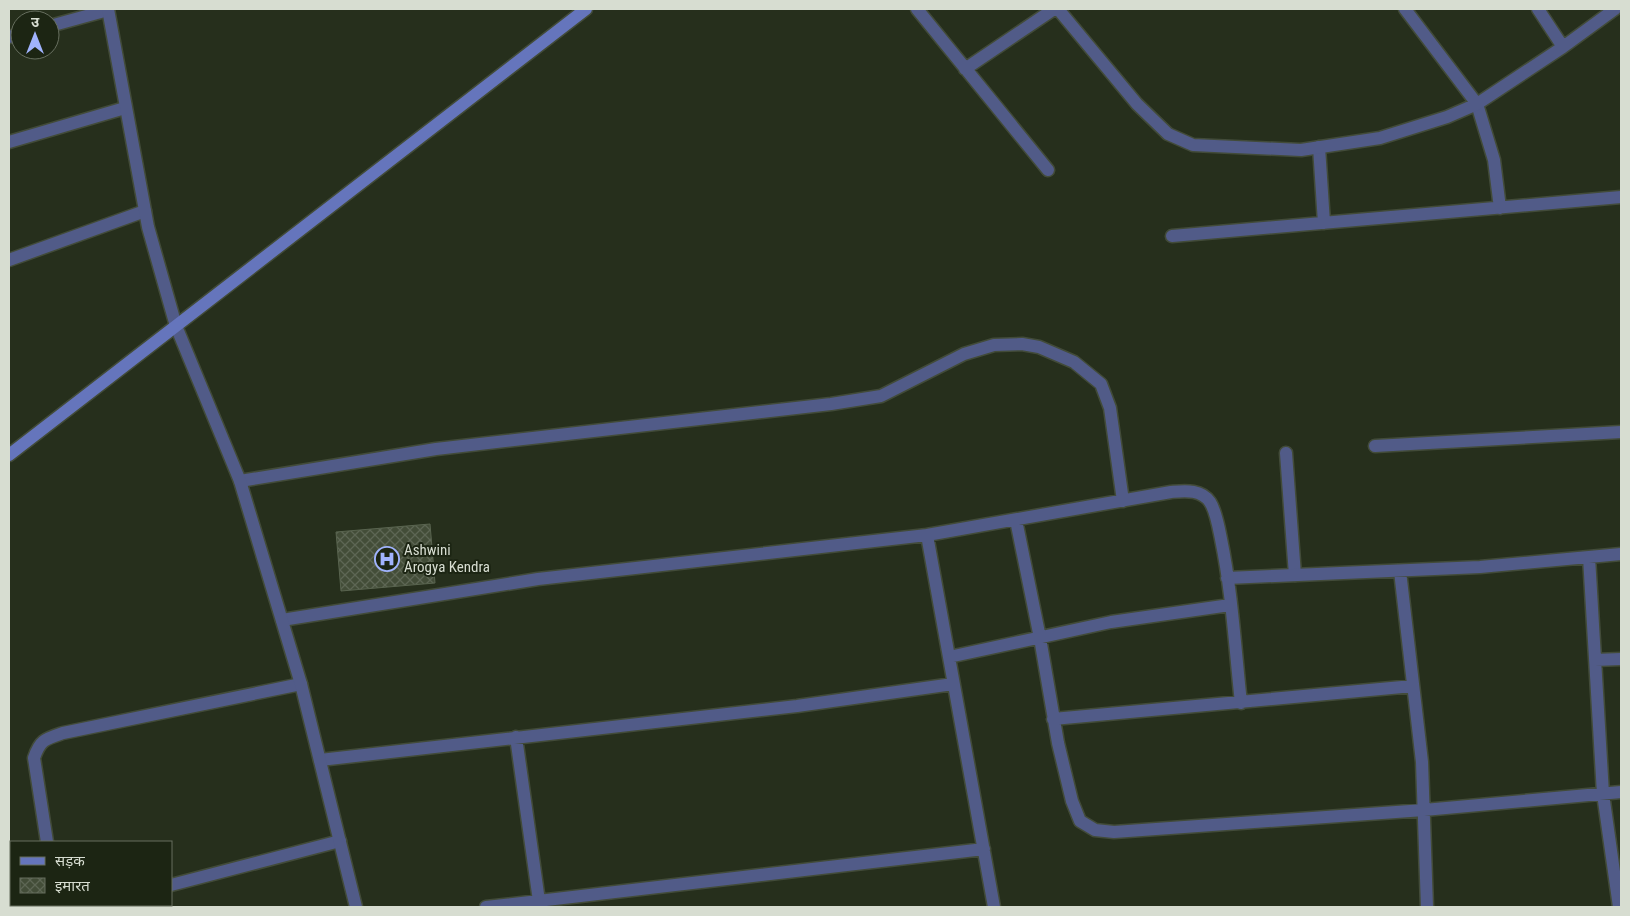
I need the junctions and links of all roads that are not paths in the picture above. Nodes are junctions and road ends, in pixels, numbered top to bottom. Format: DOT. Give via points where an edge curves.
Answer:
graph roads {
  1 [pos="108,9"];
  2 [pos="586,9"];
  3 [pos="917,9"];
  4 [pos="1054,9"];
  5 [pos="1058,9"];
  6 [pos="1406,9"];
  7 [pos="1538,9"];
  8 [pos="1615,9"];
  9 [pos="60,23"];
  10 [pos="1563,46"];
  11 [pos="965,69"];
  12 [pos="1477,104"];
  13 [pos="125,108"];
  14 [pos="9,142"];
  15 [pos="1319,147"];
  16 [pos="1048,170"];
  17 [pos="1621,197"];
  18 [pos="1500,208"];
  19 [pos="145,211"];
  20 [pos="1324,223"];
  21 [pos="1172,236"];
  22 [pos="9,260"];
  23 [pos="176,326"];
  24 [pos="1621,432"];
  25 [pos="1375,446"];
  26 [pos="1286,453"];
  27 [pos="9,455"];
  28 [pos="240,481"];
  29 [pos="1123,501"];
  30 [pos="1016,520"];
  31 [pos="927,535"];
  32 [pos="1621,554"];
  33 [pos="1589,557"];
  34 [pos="1400,571"];
  35 [pos="1295,575"];
  36 [pos="1227,578"];
  37 [pos="1230,605"];
  38 [pos="282,620"];
  39 [pos="1040,638"];
  40 [pos="949,657"];
  41 [pos="1621,659"];
  42 [pos="1595,660"];
  43 [pos="302,684"];
  44 [pos="953,684"];
  45 [pos="1413,686"];
  46 [pos="1241,703"];
  47 [pos="1053,719"];
  48 [pos="516,737"];
  49 [pos="320,760"];
  50 [pos="1621,792"];
  51 [pos="1603,794"];
  52 [pos="1424,810"];
  53 [pos="46,841"];
  54 [pos="340,841"];
  55 [pos="984,849"];
  56 [pos="172,885"];
  57 [pos="540,901"];
  58 [pos="356,907"];
  59 [pos="486,907"];
  60 [pos="994,907"];
  61 [pos="1427,907"];
  62 [pos="1619,907"];
  1 -- 9 [label="street"];
  1 -- 13 [label="street"];
  2 -- 23 [label="main road"];
  3 -- 11 [label="street"];
  4 -- 11 [label="street"];
  5 -- 15 [label="street" via="1137,104 1168,134 1193,145 1301,150"];
  6 -- 12 [label="street"];
  7 -- 10 [label="street"];
  8 -- 10 [label="street"];
  10 -- 12 [label="street"];
  11 -- 16 [label="street"];
  12 -- 15 [label="street" via="1448,117 1380,138"];
  12 -- 18 [label="street" via="1494,160"];
  13 -- 14 [label="street"];
  13 -- 19 [label="street"];
  15 -- 20 [label="street"];
  17 -- 18 [label="street"];
  18 -- 20 [label="street"];
  19 -- 22 [label="street"];
  19 -- 23 [label="street"];
  20 -- 21 [label="street"];
  23 -- 27 [label="main road"];
  23 -- 28 [label="street"];
  24 -- 25 [label="street"];
  26 -- 35 [label="street"];
  28 -- 29 [label="street" via="436,450 881,396 964,354 994,345 1022,344 1039,347 1074,362 1101,384 1110,408"];
  28 -- 38 [label="street"];
  29 -- 30 [label="street"];
  29 -- 36 [label="street" via="1171,492 1200,494 1210,502 1218,526"];
  30 -- 31 [label="street"];
  30 -- 39 [label="street"];
  31 -- 38 [label="street" via="538,579"];
  31 -- 40 [label="street"];
  32 -- 33 [label="street"];
  33 -- 34 [label="street"];
  33 -- 42 [label="street"];
  34 -- 35 [label="street"];
  34 -- 45 [label="street"];
  35 -- 36 [label="street"];
  36 -- 37 [label="street"];
  37 -- 39 [label="street" via="1111,622"];
  37 -- 46 [label="street"];
  38 -- 43 [label="street"];
  39 -- 40 [label="street"];
  39 -- 47 [label="street"];
  40 -- 44 [label="street"];
  41 -- 42 [label="street"];
  42 -- 51 [label="street"];
  43 -- 49 [label="street"];
  43 -- 53 [label="street" via="46,739 34,758"];
  44 -- 48 [label="street" via="797,706"];
  44 -- 55 [label="street"];
  45 -- 46 [label="street"];
  45 -- 52 [label="street"];
  46 -- 47 [label="street"];
  47 -- 52 [label="street" via="1072,801 1080,821 1095,830 1114,832"];
  48 -- 49 [label="street"];
  48 -- 57 [label="street"];
  49 -- 54 [label="street"];
  50 -- 51 [label="street"];
  51 -- 52 [label="street"];
  51 -- 62 [label="street"];
  52 -- 61 [label="street"];
  54 -- 56 [label="street"];
  54 -- 58 [label="street"];
  55 -- 57 [label="street"];
  55 -- 60 [label="street"];
  57 -- 59 [label="street"];
}
